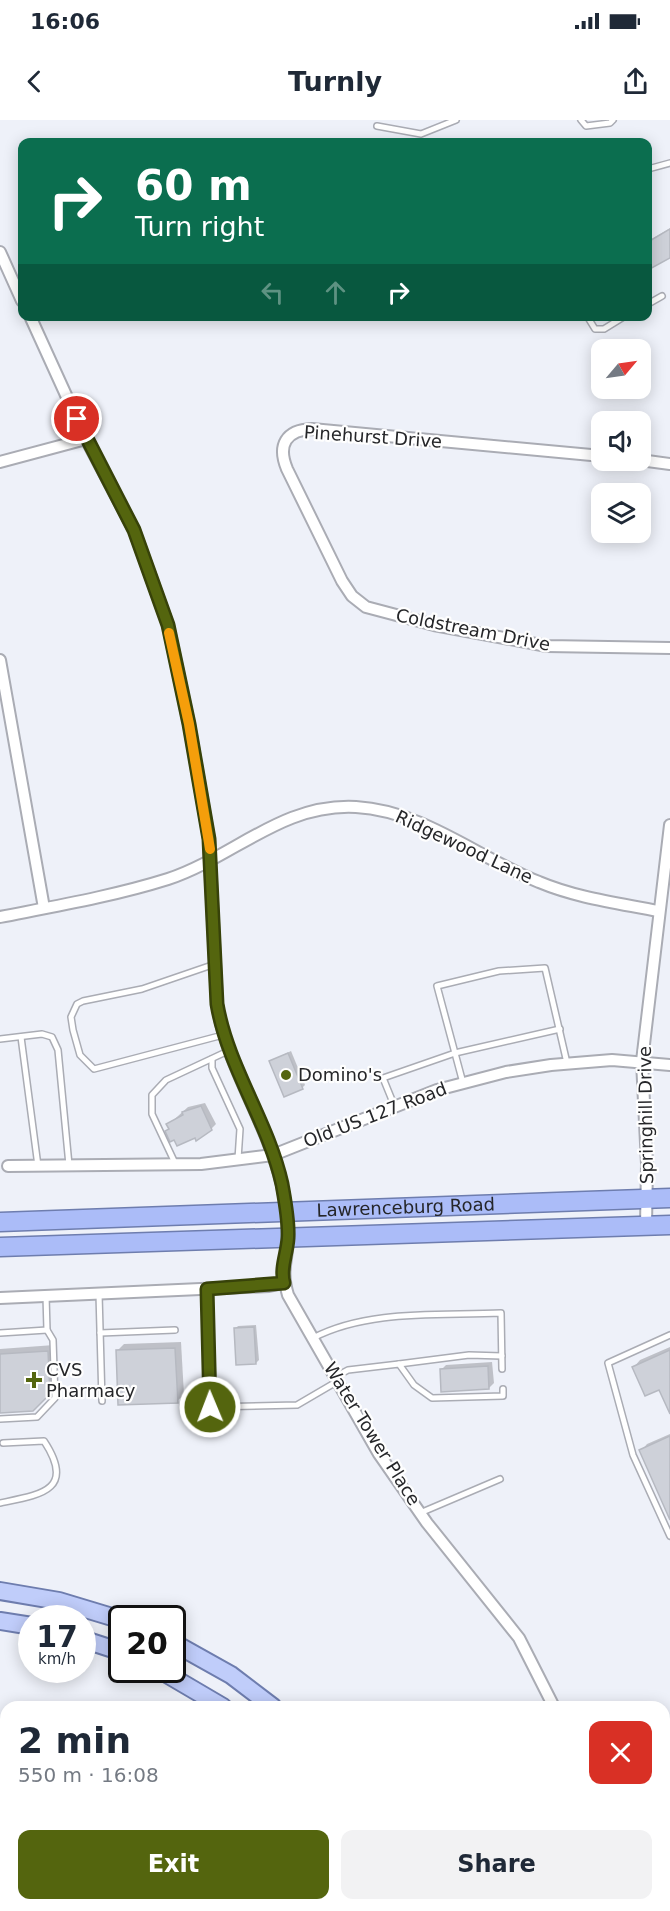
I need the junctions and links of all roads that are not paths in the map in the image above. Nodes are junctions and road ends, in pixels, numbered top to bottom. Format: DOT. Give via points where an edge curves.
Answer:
graph roads {
  1 [pos="456,120"];
  2 [pos="581,120"];
  3 [pos="613,120"];
  4 [pos="377,126"];
  5 [pos="670,164"];
  6 [pos="652,168"];
  7 [pos="0,252"];
  8 [pos="4,273"];
  9 [pos="18,295"];
  10 [pos="662,296"];
  11 [pos="652,302"];
  12 [pos="32,321"];
  13 [pos="589,321"];
  14 [pos="617,321"];
  15 [pos="86,439"];
  16 [pos="591,455"];
  17 [pos="651,461"];
  18 [pos="0,462"];
  19 [pos="670,464"];
  20 [pos="352,596"];
  21 [pos="670,648"];
  22 [pos="0,660"];
  23 [pos="670,830"];
  24 [pos="211,861"];
  25 [pos="44,908"];
  26 [pos="658,910"];
  27 [pos="0,917"];
  28 [pos="215,964"];
  29 [pos="560,1029"];
  30 [pos="223,1035"];
  31 [pos="21,1037"];
  32 [pos="0,1039"];
  33 [pos="228,1052"];
  34 [pos="455,1053"];
  35 [pos="213,1059"];
  36 [pos="642,1061"];
  37 [pos="567,1063"];
  38 [pos="670,1065"];
  39 [pos="463,1083"];
  40 [pos="394,1106"];
  41 [pos="273,1155"];
  42 [pos="238,1159"];
  43 [pos="176,1164"];
  44 [pos="69,1165"];
  45 [pos="4,1166"];
  46 [pos="38,1166"];
  47 [pos="670,1198"];
  48 [pos="646,1199"];
  49 [pos="285,1211"];
  50 [pos="0,1222"];
  51 [pos="670,1225"];
  52 [pos="646,1226"];
  53 [pos="288,1237"];
  54 [pos="0,1247"];
  55 [pos="284,1283"];
  56 [pos="207,1289"];
  57 [pos="99,1294"];
  58 [pos="46,1296"];
  59 [pos="0,1298"];
  60 [pos="47,1330"];
  61 [pos="175,1330"];
  62 [pos="0,1333"];
  63 [pos="100,1333"];
  64 [pos="670,1335"];
  65 [pos="313,1338"];
  66 [pos="502,1356"];
  67 [pos="399,1364"];
  68 [pos="502,1369"];
  69 [pos="336,1379"];
  70 [pos="503,1389"];
  71 [pos="102,1401"];
  72 [pos="0,1419"];
  73 [pos="3,1443"];
  74 [pos="500,1479"];
  75 [pos="0,1503"];
  76 [pos="420,1513"];
  77 [pos="670,1536"];
  78 [pos="0,1591"];
  79 [pos="108,1616"];
  80 [pos="0,1621"];
  81 [pos="18,1624"];
  82 [pos="186,1650"];
  83 [pos="182,1683"];
  84 [pos="213,1701"];
  85 [pos="265,1701"];
  86 [pos="551,1701"];
  1 -- 4 [label="lane" via="421,134"];
  2 -- 3 [label="lane" via="586,126"];
  5 -- 6 [label="lane"];
  7 -- 8 [label="street"];
  8 -- 9 [label="street"];
  10 -- 11 [label="lane"];
  12 -- 15 [label="street"];
  13 -- 14 [label="lane" via="595,329 604,329"];
  15 -- 18 [label="street"];
  15 -- 24 [label="street" via="134,530 168,625"];
  16 -- 20 [label="street, Pinehurst Drive" via="327,430 292,433 283,443 283,460"];
  17 -- 19 [label="street"];
  20 -- 21 [label="street, Coldstream Drive" via="366,607 434,625 547,646"];
  22 -- 25 [label="street"];
  23 -- 26 [label="street, Springhill Drive"];
  24 -- 25 [label="street, Ridgewood Lane" via="168,878"];
  24 -- 26 [label="street, Ridgewood Lane" via="260,830 293,816 326,808 368,808 423,824 540,882 597,899"];
  24 -- 28 [label="street"];
  25 -- 27 [label="street, Ridgewood Lane"];
  26 -- 36 [label="street, Springhill Drive"];
  28 -- 30 [label="street"];
  28 -- 30 [label="lane" via="142,989 83,1001 71,1017 80,1055 94,1069"];
  29 -- 34 [label="lane"];
  29 -- 34 [label="lane" via="545,968 498,971 436,986"];
  29 -- 37 [label="lane"];
  30 -- 33 [label="street"];
  31 -- 32 [label="lane"];
  31 -- 44 [label="lane" via="52,1037 58,1050"];
  31 -- 46 [label="lane"];
  33 -- 35 [label="lane"];
  33 -- 41 [label="street"];
  34 -- 39 [label="lane"];
  34 -- 40 [label="lane" via="383,1078"];
  35 -- 42 [label="lane" via="212,1068 240,1129"];
  35 -- 43 [label="lane" via="160,1084 152,1095 152,1114"];
  36 -- 37 [label="street, Old US 127 Road"];
  36 -- 38 [label="street, Old US 127 Road"];
  36 -- 48 [label="street, Springhill Drive"];
  37 -- 39 [label="street, Old US 127 Road"];
  39 -- 40 [label="street, Old US 127 Road"];
  40 -- 41 [label="street, Old US 127 Road"];
  41 -- 42 [label="street, Old US 127 Road"];
  41 -- 49 [label="street"];
  42 -- 43 [label="street, Old US 127 Road"];
  43 -- 44 [label="street, Old US 127 Road"];
  44 -- 46 [label="street, Old US 127 Road"];
  45 -- 46 [label="street, Old US 127 Road"];
  47 -- 48 [label="highway, Lawrenceburg Road"];
  48 -- 49 [label="highway, Lawrenceburg Road"];
  48 -- 52 [label="street, Springhill Drive"];
  49 -- 50 [label="highway, Lawrenceburg Road"];
  49 -- 53 [label="street"];
  51 -- 52 [label="highway, Lawrenceburg Road"];
  52 -- 53 [label="highway, Lawrenceburg Road"];
  53 -- 54 [label="highway, Lawrenceburg Road"];
  53 -- 55 [label="street"];
  55 -- 56 [label="street"];
  55 -- 65 [label="street, Water Tower Place"];
  56 -- 57 [label="street"];
  56 -- 69 [label="lane" via="210,1407 297,1405"];
  57 -- 58 [label="street"];
  57 -- 63 [label="lane"];
  58 -- 59 [label="street"];
  58 -- 60 [label="lane"];
  60 -- 62 [label="lane"];
  60 -- 72 [label="lane" via="53,1340 55,1398 37,1417"];
  61 -- 63 [label="lane"];
  63 -- 71 [label="lane"];
  64 -- 77 [label="lane" via="608,1363 633,1455"];
  65 -- 66 [label="lane" via="334,1327 377,1319 501,1313"];
  65 -- 69 [label="street, Water Tower Place"];
  66 -- 67 [label="lane" via="469,1355"];
  66 -- 68 [label="lane"];
  67 -- 69 [label="lane" via="348,1370"];
  67 -- 70 [label="lane" via="414,1385 432,1398 503,1396"];
  69 -- 76 [label="street, Water Tower Place"];
  73 -- 75 [label="lane" via="44,1441 53,1455 56,1471 54,1484 44,1494"];
  74 -- 76 [label="lane"];
  76 -- 86 [label="street, Water Tower Place" via="519,1638"];
  78 -- 79 [label="main road" via="59,1601"];
  80 -- 81 [label="main road"];
  82 -- 85 [label="main road" via="231,1675"];
  83 -- 84 [label="main road"];
}
